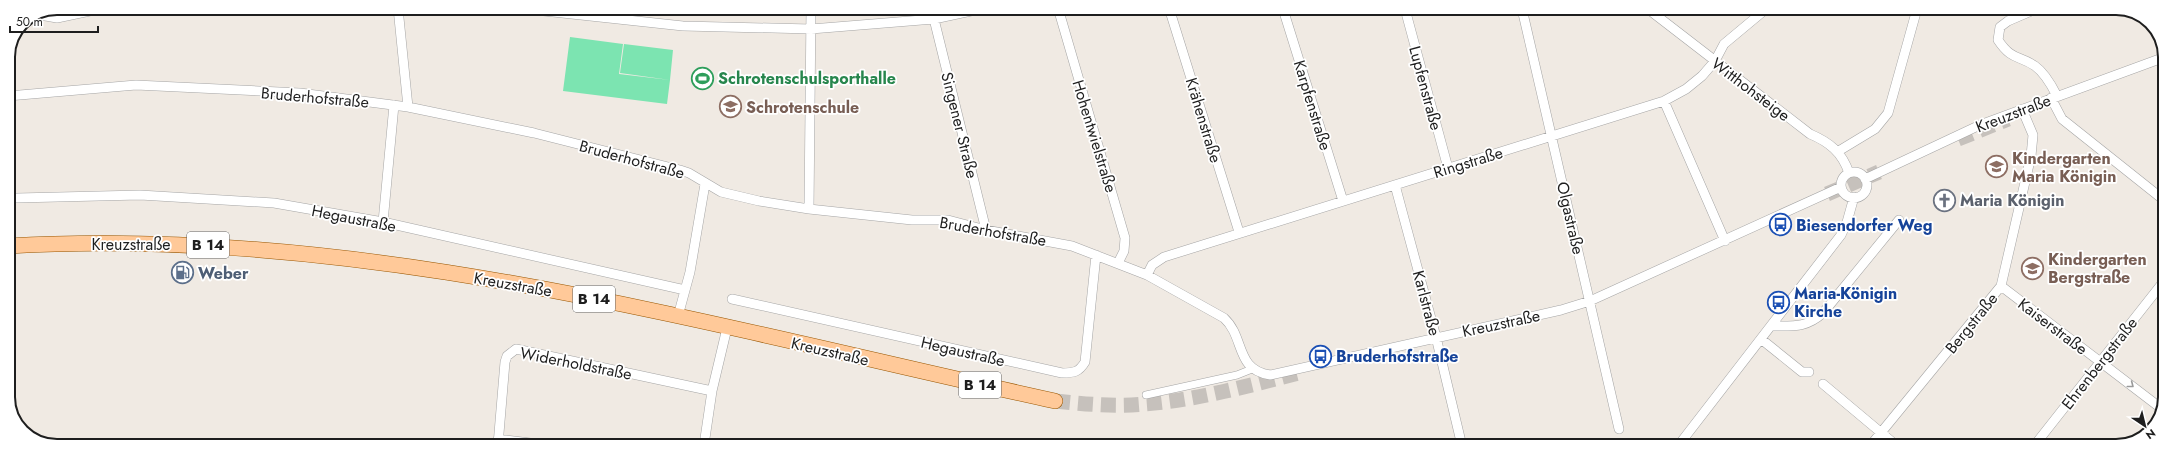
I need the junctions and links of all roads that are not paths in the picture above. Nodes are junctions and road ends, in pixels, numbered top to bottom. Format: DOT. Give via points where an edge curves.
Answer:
graph roads {
  1 [pos="71,15"];
  2 [pos="399,15"];
  3 [pos="581,15"];
  4 [pos="810,15"];
  5 [pos="953,15"];
  6 [pos="1060,15"];
  7 [pos="1171,15"];
  8 [pos="1285,15"];
  9 [pos="1407,15"];
  10 [pos="1523,15"];
  11 [pos="1656,15"];
  12 [pos="1759,15"];
  13 [pos="1915,15"];
  14 [pos="2018,15"];
  15 [pos="48,16"];
  16 [pos="934,19"];
  17 [pos="811,29"];
  18 [pos="2158,60"];
  19 [pos="1715,61"];
  20 [pos="15,95"];
  21 [pos="2054,97"];
  22 [pos="1664,101"];
  23 [pos="394,105"];
  24 [pos="408,107"];
  25 [pos="2022,109"];
  26 [pos="1552,136"];
  27 [pos="1837,152"];
  28 [pos="1448,168"];
  29 [pos="1849,172"];
  30 [pos="1865,178"];
  31 [pos="705,184"];
  32 [pos="1395,185"];
  33 [pos="1841,187"];
  34 [pos="2158,195"];
  35 [pos="17,198"];
  36 [pos="1854,198"];
  37 [pos="1343,201"];
  38 [pos="809,209"];
  39 [pos="1899,220"];
  40 [pos="383,222"];
  41 [pos="986,230"];
  42 [pos="1239,232"];
  43 [pos="1725,241"];
  44 [pos="15,246"];
  45 [pos="1096,255"];
  46 [pos="1118,263"];
  47 [pos="1147,275"];
  48 [pos="2001,286"];
  49 [pos="2158,288"];
  50 [pos="685,290"];
  51 [pos="732,299"];
  52 [pos="1590,301"];
  53 [pos="678,316"];
  54 [pos="1772,326"];
  55 [pos="727,328"];
  56 [pos="1436,337"];
  57 [pos="1761,339"];
  58 [pos="2100,361"];
  59 [pos="1252,368"];
  60 [pos="1809,372"];
  61 [pos="1823,384"];
  62 [pos="712,391"];
  63 [pos="1146,395"];
  64 [pos="1055,401"];
  65 [pos="2157,405"];
  66 [pos="1619,429"];
  67 [pos="1881,432"];
  68 [pos="498,439"];
  69 [pos="705,439"];
  70 [pos="1460,439"];
  71 [pos="1683,439"];
  72 [pos="1876,439"];
  73 [pos="1889,439"];
  74 [pos="2039,439"];
  1 -- 15 [label="street" via="57,18"];
  2 -- 24 [label="street"];
  3 -- 17 [label="street" via="683,26"];
  4 -- 17 [label="street"];
  5 -- 16 [label="street"];
  6 -- 46 [label="street, Hohentwielstraße" via="1125,238 1124,251"];
  7 -- 42 [label="street, Krähenstraße"];
  8 -- 37 [label="street, Karpfenstraße"];
  9 -- 28 [label="street, Lupfenstraße"];
  10 -- 26 [label="street, Olgastraße"];
  11 -- 19 [label="street, Witthohsteige"];
  12 -- 19 [label="street, Ringstraße" via="1724,44"];
  13 -- 27 [label="street" via="1888,113 1875,129"];
  14 -- 21 [label="street" via="2000,27 1998,40 2013,56 2035,66 2045,76"];
  16 -- 17 [label="street"];
  16 -- 41 [label="street, Singener Straße"];
  17 -- 38 [label="street"];
  18 -- 21 [label="street, Kreuzstraße"];
  19 -- 22 [label="street, Ringstraße" via="1686,89"];
  19 -- 27 [label="street, Witthohsteige" via="1810,134 1827,141"];
  20 -- 23 [label="street, Bruderhofstraße" via="136,85 300,93"];
  21 -- 25 [label="street, Kreuzstraße"];
  21 -- 34 [label="street" via="2062,119"];
  22 -- 26 [label="street, Ringstraße"];
  22 -- 43 [label="street"];
  23 -- 24 [label="street, Bruderhofstraße"];
  23 -- 40 [label="street"];
  24 -- 31 [label="street, Bruderhofstraße" via="534,133 672,168 689,173"];
  25 -- 30 [label="street, Kreuzstraße" via="1980,125"];
  25 -- 48 [label="street, Bergstraße" via="2033,135 2031,156"];
  26 -- 28 [label="street, Ringstraße"];
  26 -- 52 [label="street, Olgastraße"];
  27 -- 29 [label="street, Witthohsteige"];
  28 -- 32 [label="street, Ringstraße"];
  29 -- 30 [label="street" via="1860,173"];
  29 -- 33 [label="street" via="1843,177"];
  30 -- 36 [label="street" via="1865,191"];
  31 -- 38 [label="street, Bruderhofstraße" via="721,192"];
  31 -- 50 [label="street"];
  32 -- 37 [label="street, Ringstraße"];
  32 -- 56 [label="street, Karlstraße"];
  33 -- 36 [label="street" via="1844,194"];
  33 -- 43 [label="street, Kreuzstraße"];
  35 -- 40 [label="street, Hegaustraße" via="140,195 274,203"];
  36 -- 54 [label="street" via="1841,235"];
  37 -- 42 [label="street, Ringstraße"];
  38 -- 41 [label="street, Bruderhofstraße" via="912,220 948,220"];
  39 -- 54 [label="street" via="1814,321 1802,326"];
  40 -- 50 [label="street, Hegaustraße"];
  41 -- 45 [label="street, Bruderhofstraße" via="1072,246"];
  42 -- 47 [label="street, Ringstraße" via="1164,257 1152,264"];
  43 -- 52 [label="street, Kreuzstraße"];
  44 -- 53 [label="main road, Kreuzstraße / B 14" via="145,243 281,250 510,283"];
  45 -- 46 [label="street, Bruderhofstraße"];
  45 -- 51 [label="street, Hegaustraße" via="1085,362 1073,373 1062,373"];
  46 -- 47 [label="street, Bruderhofstraße"];
  47 -- 59 [label="street, Bruderhofstraße" via="1224,318 1230,324 1246,362"];
  48 -- 58 [label="street, Kaiserstraße"];
  48 -- 67 [label="street, Bergstraße"];
  49 -- 58 [label="street, Ehrenbergstraße"];
  50 -- 53 [label="street"];
  52 -- 56 [label="street, Kreuzstraße" via="1561,310"];
  52 -- 66 [label="street, Olgastraße"];
  53 -- 55 [label="main road, Kreuzstraße / B 14"];
  54 -- 57 [label="street"];
  55 -- 62 [label="street"];
  55 -- 64 [label="main road, Kreuzstraße / B 14"];
  56 -- 59 [label="street, Kreuzstraße" via="1280,374 1263,374"];
  56 -- 70 [label="street, Karlstraße"];
  57 -- 60 [label="street" via="1802,372"];
  57 -- 71 [label="street"];
  58 -- 65 [label="street, Kaiserstraße, one-way"];
  58 -- 74 [label="street, Ehrenbergstraße"];
  59 -- 63 [label="street" via="1237,375"];
  61 -- 67 [label="street"];
  62 -- 68 [label="street, Widerholdstraße" via="516,349 507,356 505,362"];
  62 -- 69 [label="street"];
  67 -- 72 [label="street, Bergstraße"];
  67 -- 73 [label="street"];
}
